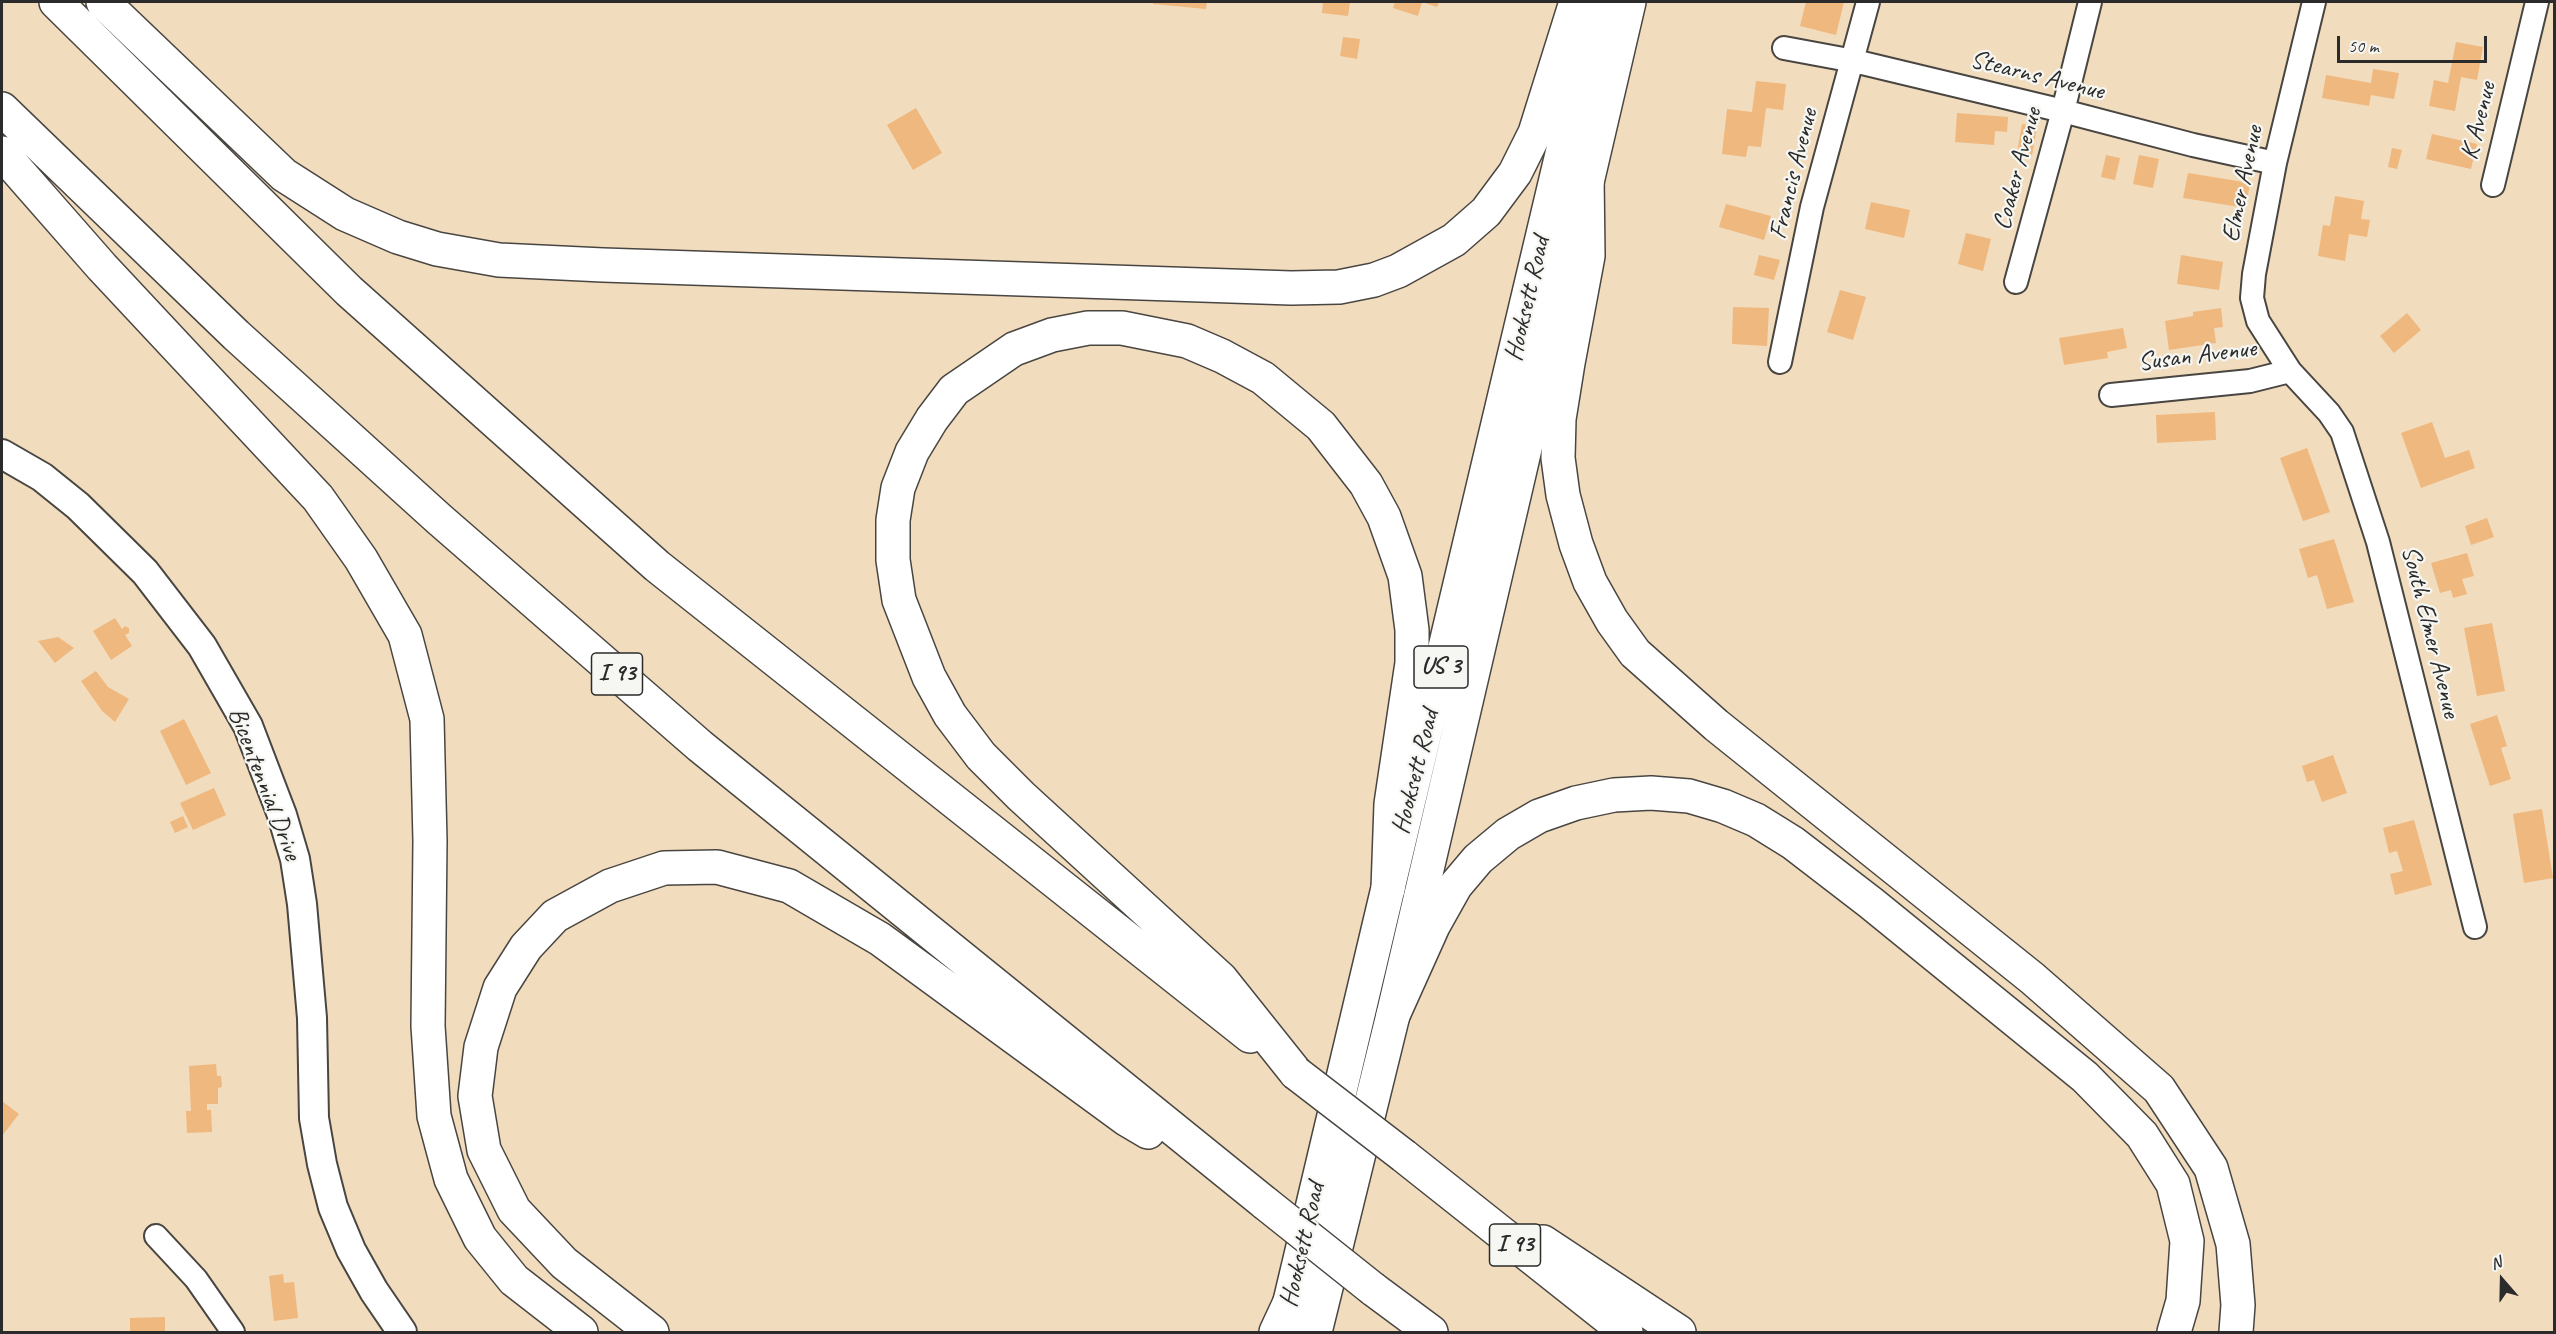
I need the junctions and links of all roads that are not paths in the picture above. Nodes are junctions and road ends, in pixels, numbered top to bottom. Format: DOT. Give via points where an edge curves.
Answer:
graph roads {
  1 [pos="56,2"];
  2 [pos="103,2"];
  3 [pos="1576,2"];
  4 [pos="1598,2"];
  5 [pos="1629,2"];
  6 [pos="1868,2"];
  7 [pos="2090,2"];
  8 [pos="2314,2"];
  9 [pos="2537,2"];
  10 [pos="1784,48"];
  11 [pos="1854,61"];
  12 [pos="2,109"];
  13 [pos="2063,111"];
  14 [pos="2,153"];
  15 [pos="2275,163"];
  16 [pos="1587,175"];
  17 [pos="2493,185"];
  18 [pos="2016,282"];
  19 [pos="1780,362"];
  20 [pos="2290,371"];
  21 [pos="2111,395"];
  22 [pos="2,454"];
  23 [pos="1388,889"];
  24 [pos="2475,927"];
  25 [pos="1393,1015"];
  26 [pos="1296,1073"];
  27 [pos="1265,1203"];
  28 [pos="1467,1207"];
  29 [pos="156,1236"];
  30 [pos="1373,1289"];
  31 [pos="1286,1317"];
  32 [pos="233,1332"];
  33 [pos="402,1332"];
  34 [pos="581,1332"];
  35 [pos="652,1332"];
  36 [pos="1276,1332"];
  37 [pos="1315,1332"];
  38 [pos="1406,1332"];
  39 [pos="1431,1332"];
  40 [pos="1626,1332"];
  41 [pos="1679,1332"];
  42 [pos="2174,1332"];
  43 [pos="2236,1332"];
  1 -- 26 [label="main road, I 93" via="349,291 657,566"];
  2 -- 3 [label="main road" via="284,175 345,214 436,249 499,260 603,265 1291,288 1339,287 1398,271 1455,240 1486,212 1515,173 1535,133"];
  4 -- 23 [label="main road, Hooksett Road / US 3"];
  5 -- 16 [label="main road, Hooksett Road / US 3"];
  6 -- 11 [label="street, Francis Avenue"];
  7 -- 13 [label="street, Coaker Avenue"];
  8 -- 15 [label="street, Elmer Avenue"];
  9 -- 17 [label="street, K Avenue"];
  10 -- 11 [label="street, Stearns Avenue"];
  11 -- 13 [label="street, Stearns Avenue"];
  11 -- 19 [label="street, Francis Avenue" via="1812,207"];
  12 -- 27 [label="main road, I 93" via="236,335 439,519 700,746"];
  13 -- 15 [label="street, Stearns Avenue"];
  13 -- 18 [label="street, Coaker Avenue"];
  14 -- 34 [label="main road" via="102,267 318,498 362,559 405,635 427,719 428,1026 434,1116 451,1179 480,1238 514,1280"];
  15 -- 20 [label="street, Elmer Avenue" via="2252,298 2258,321"];
  16 -- 25 [label="main road, Hooksett Road / US 3"];
  16 -- 43 [label="main road" via="1588,256 1559,419 1558,458 1563,495 1590,582 1635,653 1700,712 2032,978 2159,1089 2211,1168 2233,1244"];
  20 -- 21 [label="street, Susan Avenue" via="2250,381"];
  20 -- 24 [label="street, South Elmer Avenue" via="2330,413 2345,442 2378,542"];
  22 -- 33 [label="street, Bicentennial Drive" via="69,498 145,572 202,646 248,726 282,815 303,904 312,1017 314,1118 322,1164 333,1207 351,1250"];
  23 -- 26 [label="main road" via="1391,804 1412,663 1405,576 1384,517 1366,484 1327,433 1263,378 1222,356 1187,341 1122,328 1088,328 1014,349 954,390 912,452 898,488 893,520 899,600 929,677 950,715 981,756 1221,979"];
  23 -- 31 [label="main road, Hooksett Road / US 3"];
  25 -- 37 [label="main road, Hooksett Road / US 3"];
  25 -- 42 [label="main road" via="1456,885 1478,859 1508,834 1539,816 1614,795 1689,796 1723,806 1756,820 1792,843 1871,903 2085,1077 2142,1135 2173,1184 2187,1241 2183,1301"];
  26 -- 28 [label="main road, I 93, bridge"];
  27 -- 30 [label="main road, I 93, bridge"];
  27 -- 35 [label="main road" via="1126,1119 880,939 789,886 717,867 664,868 610,886 555,916 526,946 500,988 481,1047 475,1096 483,1150 514,1210 564,1263"];
  28 -- 40 [label="main road, I 93"];
  28 -- 41 [label="main road" via="1521,1227"];
  29 -- 32 [label="street" via="196,1279"];
  30 -- 38 [label="main road"];
  30 -- 39 [label="main road, I 93"];
  31 -- 36 [label="main road, Hooksett Road"];
}
